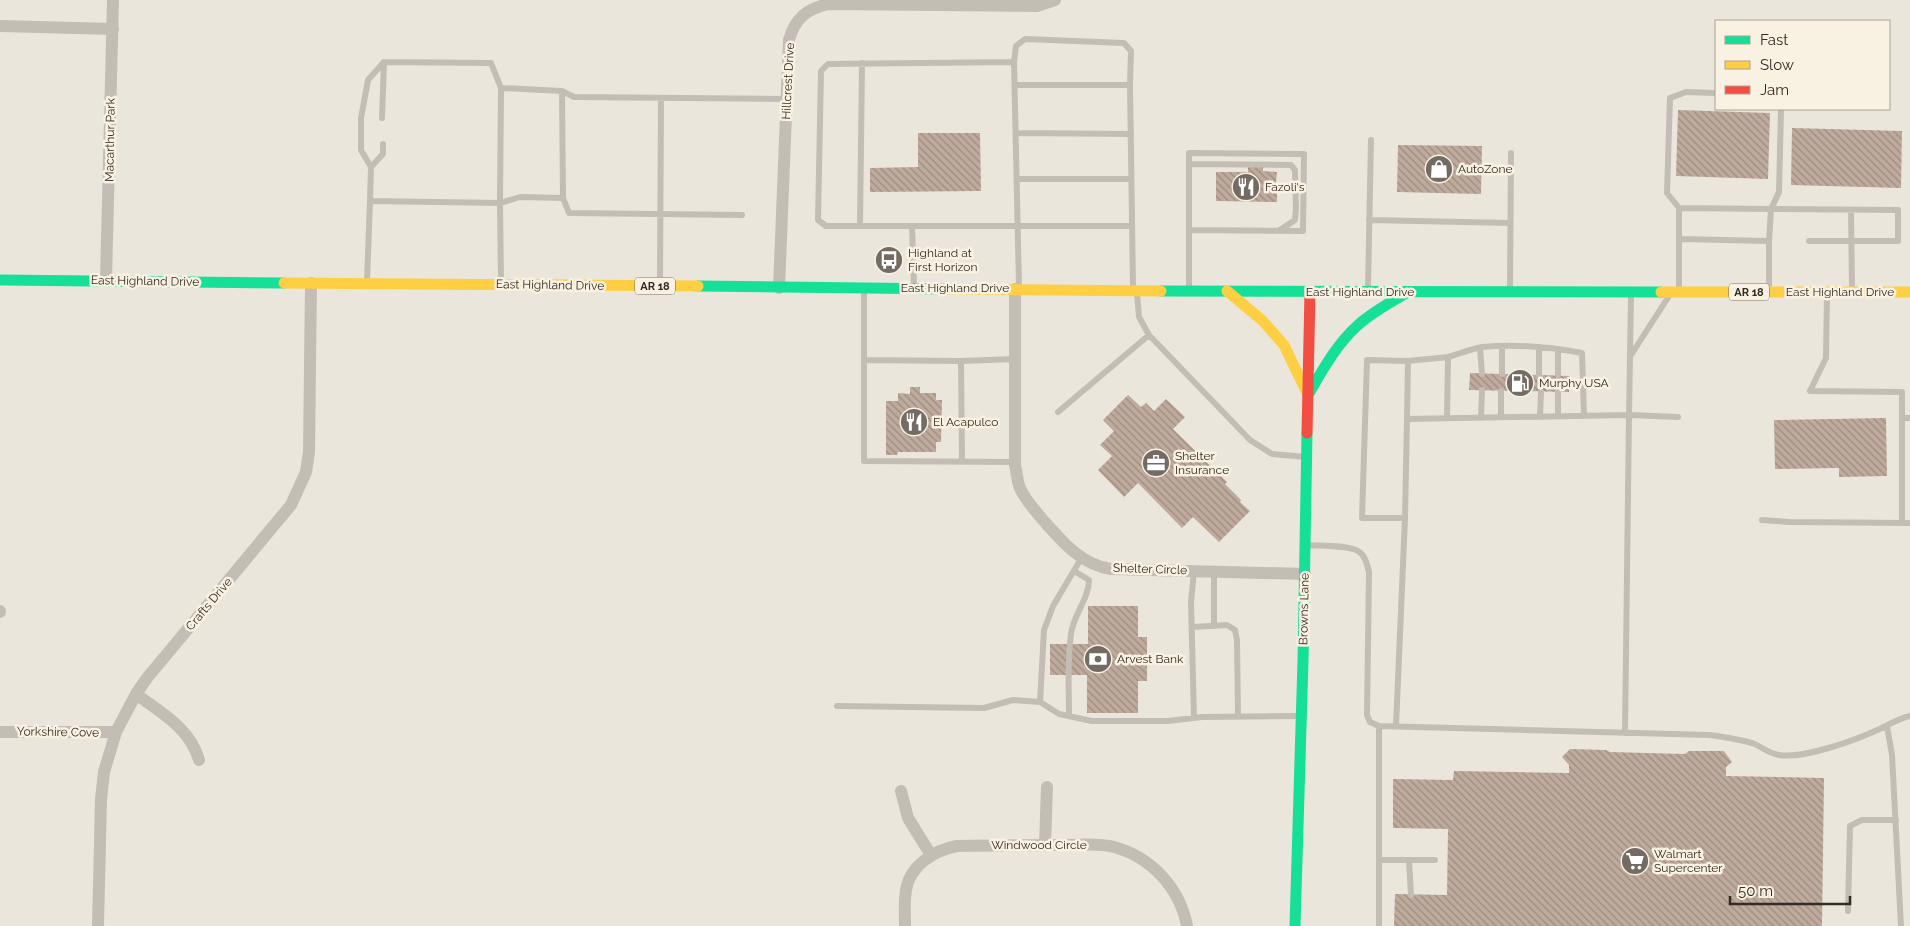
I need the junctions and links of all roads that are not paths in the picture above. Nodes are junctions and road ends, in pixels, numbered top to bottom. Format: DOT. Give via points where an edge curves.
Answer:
graph roads {
  1 [pos="113,0"];
  2 [pos="1055,0"];
  3 [pos="0,26"];
  4 [pos="112,29"];
  5 [pos="384,62"];
  6 [pos="1014,62"];
  7 [pos="862,63"];
  8 [pos="1130,85"];
  9 [pos="1015,86"];
  10 [pos="502,88"];
  11 [pos="562,91"];
  12 [pos="1715,93"];
  13 [pos="660,98"];
  14 [pos="786,99"];
  15 [pos="1781,110"];
  16 [pos="382,118"];
  17 [pos="1016,133"];
  18 [pos="1131,134"];
  19 [pos="1371,140"];
  20 [pos="383,144"];
  21 [pos="1511,153"];
  22 [pos="1189,164"];
  23 [pos="371,167"];
  24 [pos="1017,179"];
  25 [pos="1131,179"];
  26 [pos="563,198"];
  27 [pos="370,201"];
  28 [pos="500,203"];
  29 [pos="1679,208"];
  30 [pos="1771,209"];
  31 [pos="1851,210"];
  32 [pos="661,214"];
  33 [pos="742,215"];
  34 [pos="1369,220"];
  35 [pos="1510,223"];
  36 [pos="860,226"];
  37 [pos="912,226"];
  38 [pos="1132,226"];
  39 [pos="1018,227"];
  40 [pos="1189,230"];
  41 [pos="1279,231"];
  42 [pos="1680,240"];
  43 [pos="1769,241"];
  44 [pos="1809,241"];
  45 [pos="1852,241"];
  46 [pos="0,280"];
  47 [pos="106,280"];
  48 [pos="367,282"];
  49 [pos="311,283"];
  50 [pos="502,285"];
  51 [pos="660,286"];
  52 [pos="779,288"];
  53 [pos="864,288"];
  54 [pos="914,288"];
  55 [pos="1017,289"];
  56 [pos="1135,290"];
  57 [pos="1189,291"];
  58 [pos="1227,291"];
  59 [pos="1310,292"];
  60 [pos="1368,292"];
  61 [pos="1408,292"];
  62 [pos="1510,292"];
  63 [pos="1631,292"];
  64 [pos="1769,292"];
  65 [pos="1827,292"];
  66 [pos="1852,292"];
  67 [pos="1910,292"];
  68 [pos="1675,293"];
  69 [pos="1149,335"];
  70 [pos="1502,347"];
  71 [pos="1480,348"];
  72 [pos="1539,348"];
  73 [pos="1558,349"];
  74 [pos="1448,356"];
  75 [pos="1630,356"];
  76 [pos="1015,359"];
  77 [pos="864,360"];
  78 [pos="961,361"];
  79 [pos="1408,361"];
  80 [pos="1482,374"];
  81 [pos="1502,374"];
  82 [pos="1540,375"];
  83 [pos="1558,376"];
  84 [pos="1482,390"];
  85 [pos="1501,391"];
  86 [pos="1540,392"];
  87 [pos="1558,392"];
  88 [pos="1308,395"];
  89 [pos="1058,412"];
  90 [pos="1584,415"];
  91 [pos="1629,415"];
  92 [pos="1558,416"];
  93 [pos="1501,417"];
  94 [pos="1540,417"];
  95 [pos="1678,417"];
  96 [pos="1446,418"];
  97 [pos="1480,418"];
  98 [pos="1902,418"];
  99 [pos="1910,418"];
  100 [pos="1407,419"];
  101 [pos="1307,457"];
  102 [pos="962,461"];
  103 [pos="1015,462"];
  104 [pos="1405,518"];
  105 [pos="1762,520"];
  106 [pos="1902,523"];
  107 [pos="1910,524"];
  108 [pos="1305,545"];
  109 [pos="1082,558"];
  110 [pos="1074,571"];
  111 [pos="1194,571"];
  112 [pos="1214,571"];
  113 [pos="1305,574"];
  114 [pos="1214,626"];
  115 [pos="1192,627"];
  116 [pos="136,694"];
  117 [pos="1040,702"];
  118 [pos="837,706"];
  119 [pos="1069,716"];
  120 [pos="1238,716"];
  121 [pos="1301,716"];
  122 [pos="1910,716"];
  123 [pos="1194,718"];
  124 [pos="1379,726"];
  125 [pos="1396,726"];
  126 [pos="1887,726"];
  127 [pos="0,732"];
  128 [pos="116,732"];
  129 [pos="1625,733"];
  130 [pos="198,760"];
  131 [pos="1047,787"];
  132 [pos="901,791"];
  133 [pos="1896,820"];
  134 [pos="1045,845"];
  135 [pos="931,855"];
  136 [pos="1379,860"];
  137 [pos="1410,860"];
  138 [pos="1435,860"];
  139 [pos="1411,894"];
  140 [pos="1848,911"];
  141 [pos="98,926"];
  142 [pos="904,926"];
  143 [pos="1187,926"];
  144 [pos="1295,926"];
  145 [pos="1379,926"];
  146 [pos="1901,926"];
  1 -- 4 [label="street, Macarthur Park"];
  2 -- 14 [label="street, Hillcrest Drive" via="1037,6 818,6 792,28"];
  3 -- 4 [label="street"];
  4 -- 47 [label="street, Macarthur Park"];
  5 -- 10 [label="lane" via="491,62"];
  5 -- 16 [label="lane"];
  5 -- 23 [label="lane" via="368,80 361,118 361,150"];
  6 -- 7 [label="lane"];
  6 -- 8 [label="lane" via="1016,46 1025,39 1124,43 1131,51"];
  6 -- 9 [label="lane"];
  7 -- 36 [label="lane"];
  7 -- 36 [label="lane" via="828,64 821,71 818,210 818,220 826,226"];
  8 -- 9 [label="lane"];
  8 -- 18 [label="lane"];
  9 -- 17 [label="lane"];
  10 -- 11 [label="lane"];
  10 -- 28 [label="lane"];
  11 -- 13 [label="lane" via="574,97"];
  11 -- 26 [label="lane"];
  12 -- 29 [label="lane" via="1686,92 1670,98 1667,193"];
  13 -- 14 [label="lane"];
  13 -- 32 [label="lane"];
  14 -- 52 [label="street, Hillcrest Drive"];
  15 -- 30 [label="lane" via="1779,192"];
  17 -- 18 [label="lane"];
  17 -- 24 [label="lane"];
  18 -- 25 [label="lane"];
  19 -- 34 [label="lane"];
  20 -- 23 [label="lane" via="383,154"];
  21 -- 35 [label="lane"];
  22 -- 40 [label="lane"];
  22 -- 41 [label="lane" via="1291,165 1296,170 1295,220"];
  22 -- 41 [label="lane" via="1189,153 1304,154 1303,231"];
  23 -- 27 [label="lane"];
  24 -- 25 [label="lane"];
  24 -- 39 [label="lane"];
  25 -- 38 [label="lane"];
  26 -- 28 [label="lane" via="520,198"];
  26 -- 32 [label="lane" via="569,213"];
  27 -- 28 [label="lane"];
  27 -- 48 [label="lane"];
  28 -- 50 [label="lane"];
  29 -- 30 [label="lane"];
  29 -- 42 [label="lane"];
  30 -- 31 [label="lane"];
  30 -- 43 [label="lane"];
  31 -- 45 [label="lane"];
  31 -- 45 [label="lane" via="1898,210 1898,241"];
  32 -- 33 [label="lane"];
  32 -- 51 [label="lane"];
  34 -- 35 [label="lane"];
  34 -- 60 [label="lane"];
  35 -- 62 [label="lane"];
  36 -- 37 [label="lane"];
  37 -- 39 [label="lane"];
  37 -- 54 [label="lane"];
  38 -- 39 [label="lane"];
  38 -- 56 [label="lane"];
  39 -- 55 [label="lane"];
  40 -- 41 [label="lane"];
  40 -- 57 [label="lane"];
  42 -- 43 [label="lane"];
  42 -- 68 [label="lane"];
  43 -- 64 [label="lane"];
  44 -- 45 [label="lane"];
  45 -- 66 [label="lane"];
  46 -- 47 [label="main road, East Highland Drive / AR 18"];
  47 -- 49 [label="main road, East Highland Drive / AR 18"];
  48 -- 49 [label="main road, East Highland Drive / AR 18"];
  48 -- 50 [label="main road, East Highland Drive / AR 18"];
  49 -- 116 [label="street, Crafts Drive" via="309,452 301,486 291,505"];
  50 -- 51 [label="main road, East Highland Drive / AR 18"];
  51 -- 52 [label="main road, East Highland Drive / AR 18"];
  52 -- 53 [label="main road, East Highland Drive / AR 18"];
  53 -- 54 [label="main road, East Highland Drive / AR 18"];
  53 -- 77 [label="lane"];
  54 -- 55 [label="main road, East Highland Drive / AR 18"];
  55 -- 56 [label="main road, East Highland Drive / AR 18"];
  55 -- 76 [label="street, Shelter Circle"];
  56 -- 57 [label="main road, East Highland Drive / AR 18"];
  56 -- 69 [label="lane" via="1139,317"];
  57 -- 58 [label="main road, East Highland Drive / AR 18"];
  58 -- 59 [label="main road, East Highland Drive / AR 18"];
  58 -- 88 [label="main road" via="1263,321 1284,345"];
  59 -- 60 [label="main road, East Highland Drive / AR 18"];
  59 -- 88 [label="main road, Browns Lane"];
  60 -- 61 [label="main road, East Highland Drive / AR 18"];
  61 -- 62 [label="main road, East Highland Drive / AR 18"];
  61 -- 88 [label="main road" via="1377,310 1355,328 1334,352"];
  62 -- 63 [label="main road, East Highland Drive / AR 18"];
  63 -- 68 [label="main road, East Highland Drive / AR 18"];
  63 -- 75 [label="lane"];
  64 -- 65 [label="main road, East Highland Drive / AR 18"];
  64 -- 68 [label="main road, East Highland Drive / AR 18"];
  65 -- 66 [label="main road, East Highland Drive / AR 18"];
  65 -- 98 [label="lane" via="1826,358 1810,391 1902,392"];
  66 -- 67 [label="main road, East Highland Drive / AR 18"];
  68 -- 75 [label="lane"];
  69 -- 89 [label="lane"];
  69 -- 101 [label="lane" via="1250,440 1272,454"];
  70 -- 71 [label="lane"];
  70 -- 72 [label="lane"];
  70 -- 81 [label="lane"];
  71 -- 74 [label="lane"];
  71 -- 80 [label="lane"];
  72 -- 73 [label="lane"];
  72 -- 82 [label="lane"];
  73 -- 83 [label="lane"];
  73 -- 90 [label="lane" via="1582,353"];
  74 -- 79 [label="lane"];
  74 -- 96 [label="lane"];
  75 -- 91 [label="lane"];
  76 -- 78 [label="lane"];
  76 -- 103 [label="street, Shelter Circle"];
  77 -- 78 [label="lane"];
  77 -- 102 [label="lane" via="864,461"];
  78 -- 102 [label="lane"];
  79 -- 100 [label="lane"];
  79 -- 104 [label="lane" via="1367,360 1362,518"];
  84 -- 97 [label="lane"];
  85 -- 93 [label="lane"];
  86 -- 94 [label="lane"];
  87 -- 92 [label="lane"];
  88 -- 101 [label="main road, Browns Lane"];
  90 -- 91 [label="lane"];
  90 -- 92 [label="lane"];
  91 -- 95 [label="lane"];
  91 -- 129 [label="lane"];
  92 -- 94 [label="lane"];
  93 -- 94 [label="lane"];
  93 -- 97 [label="lane"];
  96 -- 97 [label="lane"];
  96 -- 100 [label="lane"];
  98 -- 99 [label="lane"];
  98 -- 106 [label="lane"];
  100 -- 104 [label="lane"];
  101 -- 108 [label="main road, Browns Lane"];
  102 -- 103 [label="lane"];
  103 -- 109 [label="street, Shelter Circle" via="1020,490 1030,505 1068,548"];
  104 -- 125 [label="lane"];
  105 -- 106 [label="lane"];
  106 -- 107 [label="lane"];
  108 -- 113 [label="main road, Browns Lane"];
  108 -- 124 [label="lane" via="1358,551 1367,561 1367,715 1370,722"];
  109 -- 110 [label="lane"];
  109 -- 111 [label="street, Shelter Circle" via="1105,568"];
  110 -- 117 [label="lane" via="1053,606 1044,630"];
  110 -- 119 [label="lane" via="1089,580 1089,590 1070,634"];
  111 -- 112 [label="street, Shelter Circle"];
  111 -- 115 [label="lane"];
  112 -- 113 [label="street, Shelter Circle"];
  112 -- 114 [label="lane"];
  113 -- 121 [label="main road, Browns Lane"];
  114 -- 115 [label="lane"];
  114 -- 120 [label="lane" via="1227,625 1235,630"];
  115 -- 123 [label="lane"];
  116 -- 128 [label="street, Crafts Drive"];
  116 -- 130 [label="street" via="179,725 192,741"];
  117 -- 118 [label="lane" via="1013,700 984,708"];
  117 -- 119 [label="lane"];
  119 -- 123 [label="lane" via="1092,721"];
  120 -- 121 [label="lane"];
  120 -- 123 [label="lane"];
  121 -- 144 [label="main road, Browns Lane"];
  122 -- 126 [label="lane"];
  124 -- 125 [label="lane"];
  124 -- 136 [label="lane"];
  125 -- 129 [label="lane"];
  126 -- 129 [label="lane" via="1798,756 1780,755 1764,751 1754,744 1710,735"];
  126 -- 133 [label="lane"];
  127 -- 128 [label="street, Yorkshire Cove"];
  128 -- 141 [label="street, Crafts Drive" via="104,772 101,799"];
  131 -- 134 [label="street"];
  132 -- 135 [label="street" via="908,818"];
  133 -- 140 [label="lane" via="1862,820 1850,826"];
  133 -- 146 [label="lane"];
  134 -- 135 [label="street, Windwood Circle" via="957,846"];
  134 -- 143 [label="street, Windwood Circle" via="1111,846 1142,859 1159,871 1176,894"];
  135 -- 142 [label="street, Windwood Circle" via="909,878"];
  136 -- 137 [label="lane"];
  136 -- 145 [label="lane"];
  137 -- 138 [label="lane"];
  137 -- 139 [label="lane"];
}
